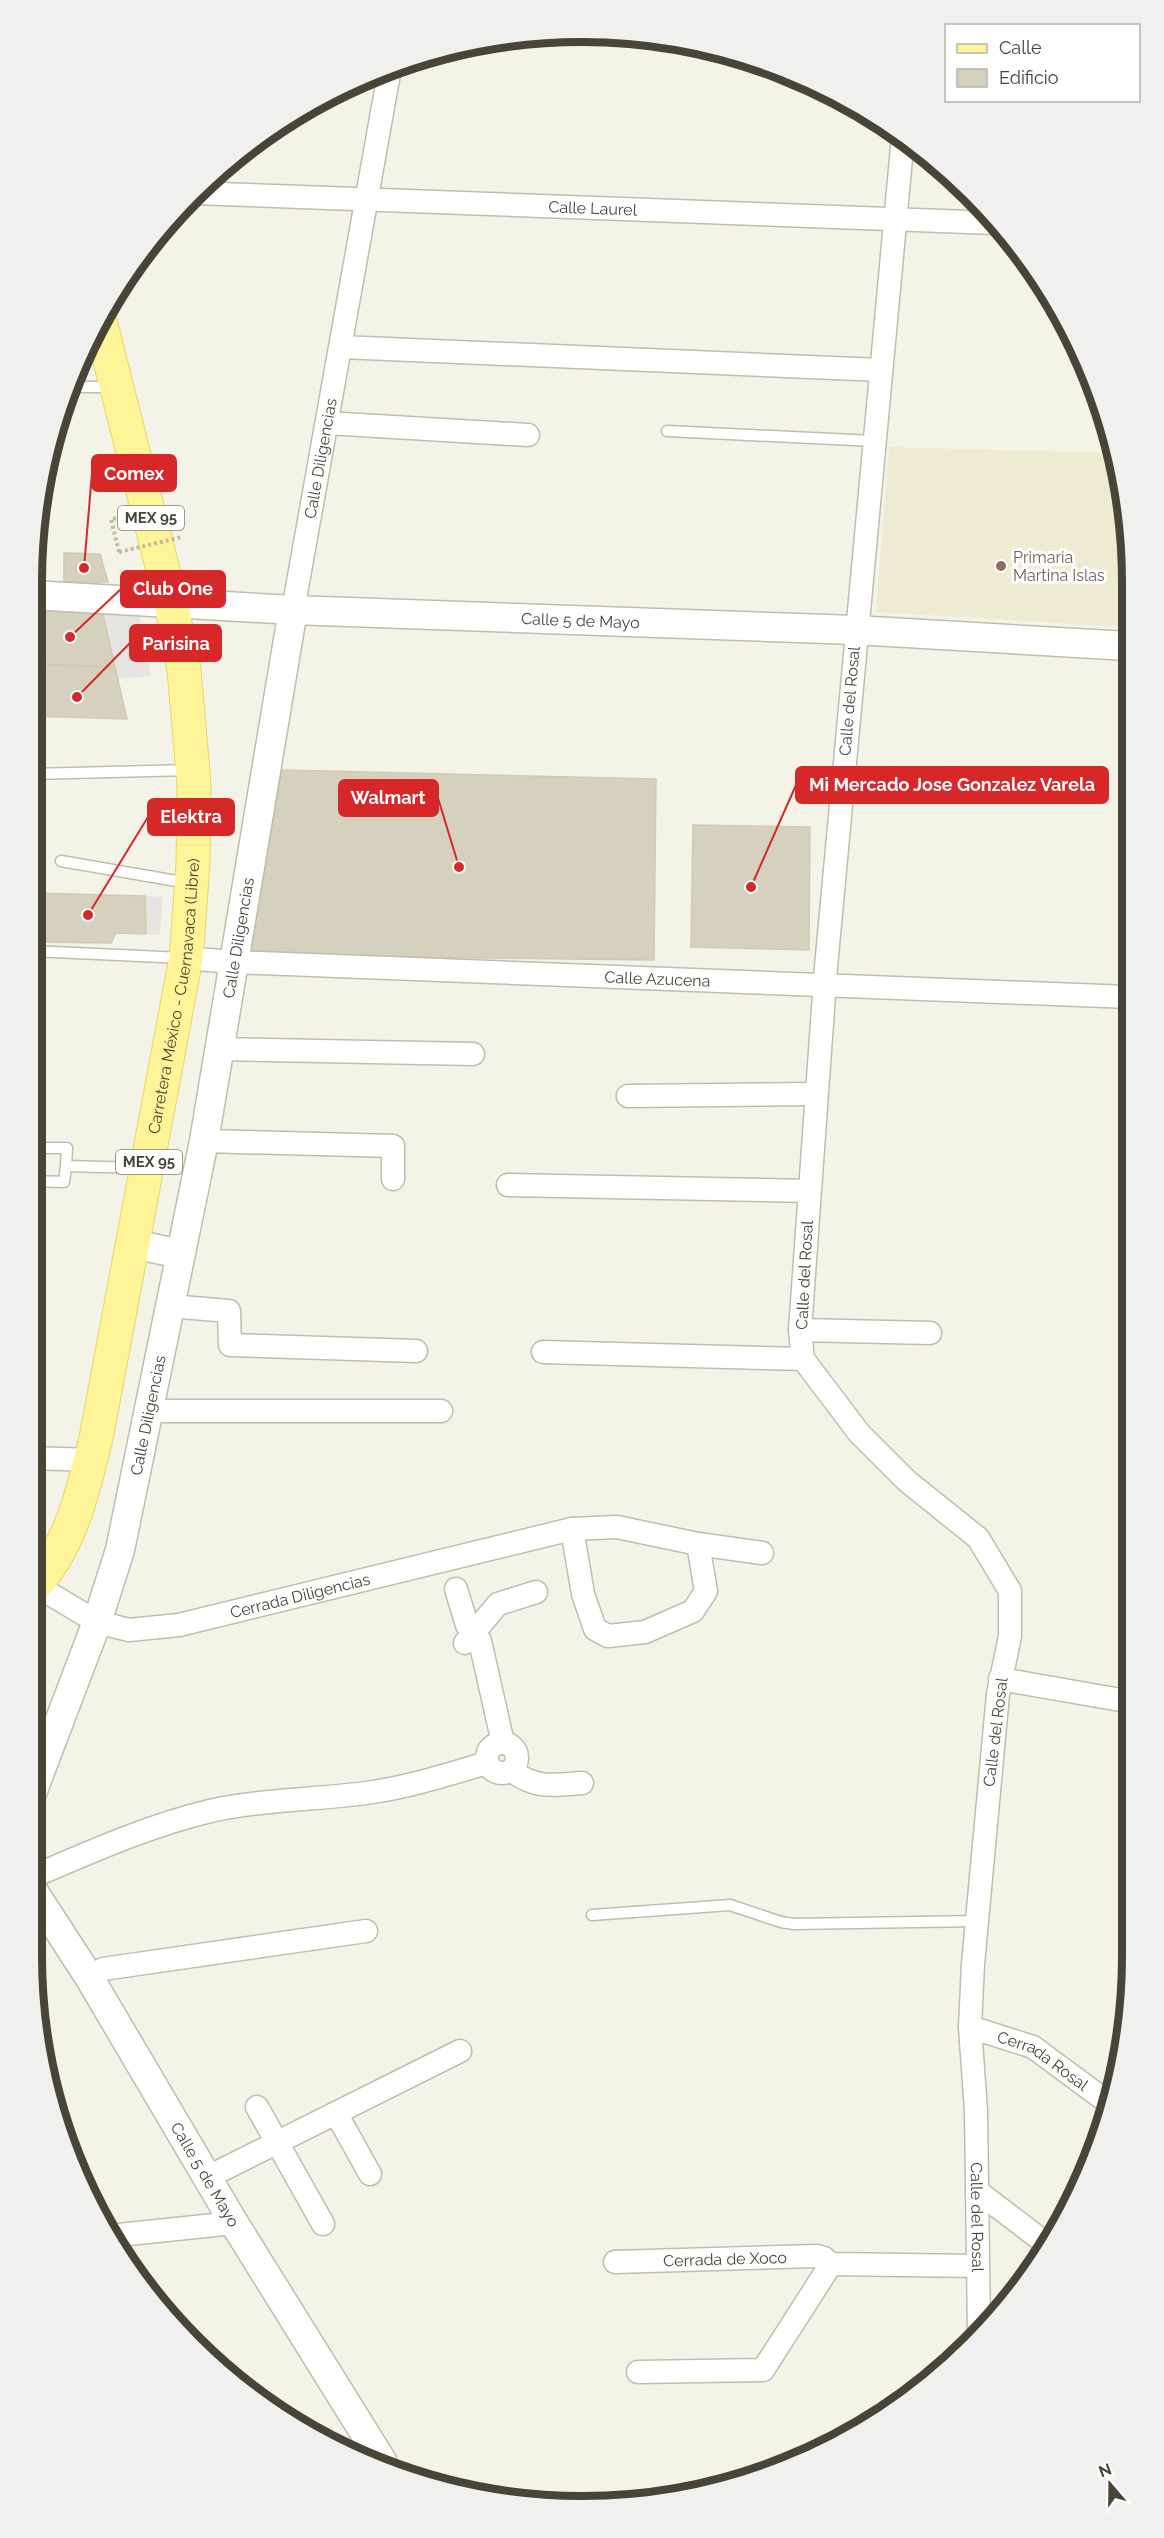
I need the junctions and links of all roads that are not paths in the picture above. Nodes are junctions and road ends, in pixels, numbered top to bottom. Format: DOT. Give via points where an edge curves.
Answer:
graph roads {
  1 [pos="388,78"];
  2 [pos="902,147"];
  3 [pos="207,194"];
  4 [pos="368,201"];
  5 [pos="895,219"];
  6 [pos="985,223"];
  7 [pos="103,333"];
  8 [pos="341,347"];
  9 [pos="881,370"];
  10 [pos="79,387"];
  11 [pos="117,387"];
  12 [pos="327,423"];
  13 [pos="667,431"];
  14 [pos="528,435"];
  15 [pos="874,441"];
  16 [pos="42,596"];
  17 [pos="171,602"];
  18 [pos="293,610"];
  19 [pos="855,630"];
  20 [pos="1122,646"];
  21 [pos="193,770"];
  22 [pos="42,774"];
  23 [pos="61,861"];
  24 [pos="191,884"];
  25 [pos="42,951"];
  26 [pos="186,958"];
  27 [pos="232,963"];
  28 [pos="825,984"];
  29 [pos="1122,997"];
  30 [pos="218,1049"];
  31 [pos="472,1054"];
  32 [pos="816,1094"];
  33 [pos="628,1096"];
  34 [pos="204,1141"];
  35 [pos="42,1148"];
  36 [pos="66,1166"];
  37 [pos="148,1169"];
  38 [pos="393,1179"];
  39 [pos="42,1181"];
  40 [pos="508,1185"];
  41 [pos="809,1191"];
  42 [pos="134,1244"];
  43 [pos="180,1254"];
  44 [pos="170,1306"];
  45 [pos="800,1330"];
  46 [pos="930,1333"];
  47 [pos="416,1351"];
  48 [pos="543,1352"];
  49 [pos="803,1359"];
  50 [pos="149,1411"];
  51 [pos="441,1411"];
  52 [pos="42,1458"];
  53 [pos="91,1460"];
  54 [pos="572,1529"];
  55 [pos="698,1544"];
  56 [pos="762,1553"];
  57 [pos="42,1574"];
  58 [pos="456,1589"];
  59 [pos="42,1591"];
  60 [pos="536,1592"];
  61 [pos="97,1622"];
  62 [pos="469,1634"];
  63 [pos="1000,1679"];
  64 [pos="1122,1700"];
  65 [pos="494,1751"];
  66 [pos="42,1767"];
  67 [pos="582,1782"];
  68 [pos="42,1873"];
  69 [pos="42,1904"];
  70 [pos="592,1915"];
  71 [pos="976,1921"];
  72 [pos="366,1931"];
  73 [pos="89,1977"];
  74 [pos="970,2027"];
  75 [pos="459,2051"];
  76 [pos="1103,2099"];
  77 [pos="256,2107"];
  78 [pos="336,2113"];
  79 [pos="275,2143"];
  80 [pos="370,2174"];
  81 [pos="208,2177"];
  82 [pos="977,2190"];
  83 [pos="234,2223"];
  84 [pos="322,2224"];
  85 [pos="120,2235"];
  86 [pos="1042,2239"];
  87 [pos="615,2262"];
  88 [pos="831,2264"];
  89 [pos="977,2266"];
  90 [pos="979,2322"];
  91 [pos="638,2372"];
  92 [pos="379,2457"];
  1 -- 4 [label="street, Calle Diligencias"];
  2 -- 5 [label="street, Calle del Rosal"];
  3 -- 4 [label="street, Calle Laurel"];
  4 -- 5 [label="street, Calle Laurel"];
  4 -- 8 [label="street, Calle Diligencias"];
  5 -- 6 [label="street, Calle Laurel"];
  5 -- 9 [label="street, Calle del Rosal"];
  7 -- 11 [label="main road, Carretera México - Cuernavaca (Libre) / MEX 95"];
  8 -- 9 [label="street"];
  8 -- 12 [label="street, Calle Diligencias"];
  9 -- 15 [label="street, Calle del Rosal"];
  10 -- 11 [label="lane"];
  11 -- 17 [label="main road, Carretera México - Cuernavaca (Libre) / MEX 95"];
  12 -- 14 [label="street"];
  12 -- 18 [label="street, Calle Diligencias"];
  13 -- 15 [label="lane"];
  15 -- 19 [label="street, Calle del Rosal"];
  16 -- 17 [label="street, Calle 5 de Mayo"];
  17 -- 18 [label="street, Calle 5 de Mayo"];
  17 -- 21 [label="main road, Carretera México - Cuernavaca (Libre) / MEX 95" via="184,670"];
  18 -- 19 [label="street, Calle 5 de Mayo"];
  18 -- 27 [label="street, Calle Diligencias"];
  19 -- 20 [label="street, Calle 5 de Mayo"];
  19 -- 28 [label="street, Calle del Rosal"];
  21 -- 22 [label="lane"];
  21 -- 24 [label="main road, Carretera México - Cuernavaca (Libre) / MEX 95"];
  23 -- 24 [label="lane"];
  24 -- 26 [label="main road, Carretera México - Cuernavaca (Libre) / MEX 95"];
  25 -- 26 [label="lane"];
  26 -- 27 [label="street, Calle Azucena"];
  26 -- 37 [label="main road, Carretera México - Cuernavaca (Libre) / MEX 95"];
  27 -- 28 [label="street, Calle Azucena"];
  27 -- 30 [label="street, Calle Diligencias"];
  28 -- 29 [label="street, Calle Azucena"];
  28 -- 32 [label="street, Calle del Rosal"];
  30 -- 31 [label="street"];
  30 -- 34 [label="street, Calle Diligencias"];
  32 -- 33 [label="street"];
  32 -- 41 [label="street, Calle del Rosal"];
  34 -- 38 [label="street" via="393,1146"];
  34 -- 43 [label="street, Calle Diligencias"];
  35 -- 36 [label="lane" via="67,1148"];
  36 -- 37 [label="lane"];
  36 -- 39 [label="lane" via="64,1182"];
  37 -- 42 [label="main road, Carretera México - Cuernavaca (Libre) / MEX 95"];
  40 -- 41 [label="street"];
  41 -- 45 [label="street, Calle del Rosal"];
  42 -- 43 [label="street"];
  42 -- 53 [label="main road, Carretera México - Cuernavaca (Libre) / MEX 95"];
  43 -- 44 [label="street, Calle Diligencias"];
  44 -- 47 [label="street" via="229,1311 230,1345"];
  44 -- 50 [label="street, Calle Diligencias"];
  45 -- 46 [label="street"];
  45 -- 49 [label="street, Calle del Rosal"];
  48 -- 49 [label="street"];
  49 -- 63 [label="street, Calle del Rosal" via="859,1433 907,1481 978,1538 998,1569 1010,1591 1010,1636"];
  50 -- 51 [label="street"];
  50 -- 61 [label="street, Calle Diligencias" via="120,1550"];
  52 -- 53 [label="street"];
  53 -- 57 [label="main road, Carretera México - Cuernavaca (Libre) / MEX 95" via="62,1546"];
  54 -- 55 [label="street, Cerrada Diligencias" via="617,1527"];
  54 -- 55 [label="street" via="583,1594 595,1629 608,1636 645,1632 693,1611 706,1591"];
  54 -- 61 [label="street, Cerrada Diligencias" via="178,1624 129,1630"];
  55 -- 56 [label="street, Cerrada Diligencias"];
  58 -- 62 [label="street"];
  59 -- 61 [label="street, Cerrada Diligencias"];
  60 -- 62 [label="street" via="498,1604"];
  61 -- 66 [label="street, Calle Diligencias"];
  62 -- 65 [label="street"];
  63 -- 64 [label="street"];
  63 -- 71 [label="street, Calle del Rosal"];
  65 -- 67 [label="street" via="509,1744 517,1754 512,1771 525,1781 543,1785"];
  65 -- 68 [label="street" via="415,1785 256,1803 142,1830"];
  69 -- 73 [label="street, Calle 5 de Mayo"];
  70 -- 71 [label="lane" via="730,1905 794,1924"];
  71 -- 74 [label="street, Calle del Rosal"];
  72 -- 73 [label="street" via="103,1970"];
  73 -- 81 [label="street, Calle 5 de Mayo"];
  74 -- 76 [label="street, Cerrada Rosal" via="1033,2047"];
  74 -- 82 [label="street, Calle del Rosal"];
  75 -- 78 [label="street"];
  77 -- 79 [label="street"];
  78 -- 79 [label="street"];
  78 -- 80 [label="street"];
  79 -- 81 [label="street"];
  79 -- 84 [label="street"];
  81 -- 83 [label="street, Calle 5 de Mayo"];
  82 -- 86 [label="street"];
  82 -- 89 [label="street, Calle del Rosal"];
  83 -- 85 [label="street"];
  83 -- 92 [label="street, Calle 5 de Mayo"];
  87 -- 88 [label="street, Cerrada de Xoco" via="816,2256"];
  88 -- 89 [label="street, Cerrada de Xoco"];
  88 -- 91 [label="street" via="763,2370"];
  89 -- 90 [label="street, Calle del Rosal"];
}
